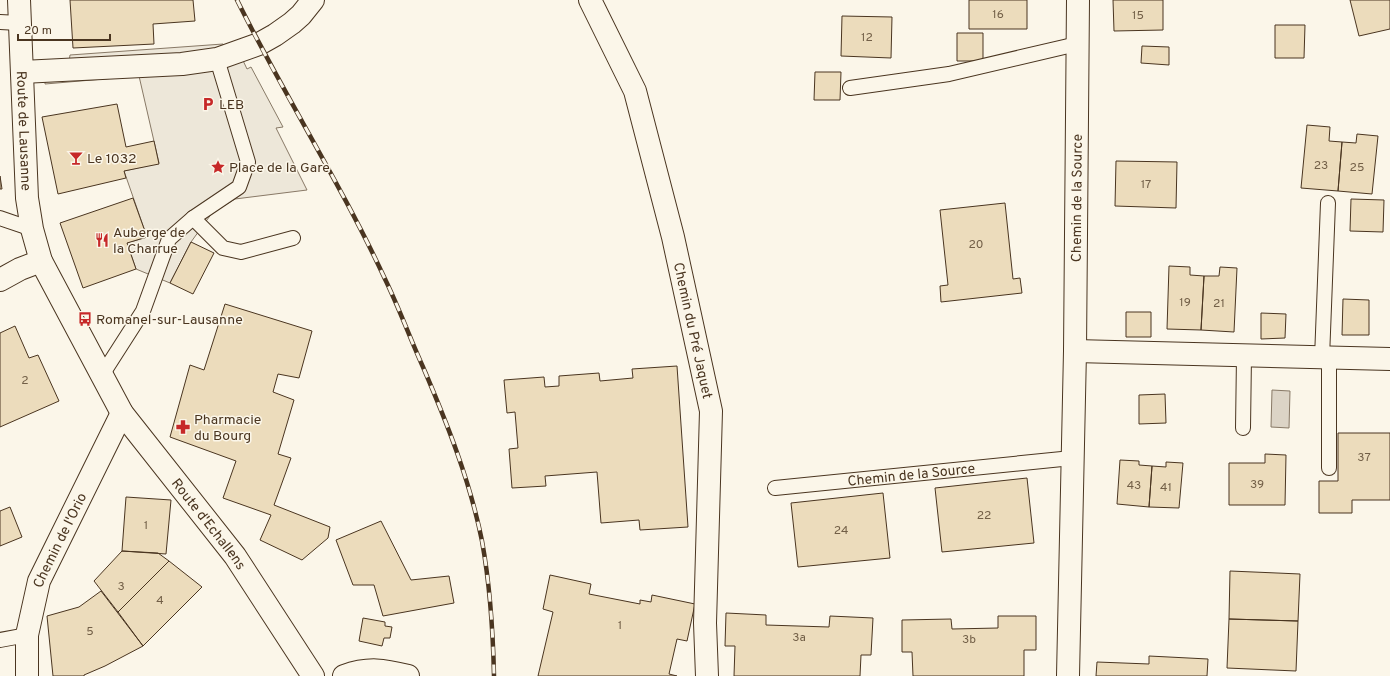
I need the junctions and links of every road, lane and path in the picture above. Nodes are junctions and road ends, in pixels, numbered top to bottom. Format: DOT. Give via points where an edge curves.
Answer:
graph roads {
  1 [pos="19,0"];
  2 [pos="313,0"];
  3 [pos="590,0"];
  4 [pos="1078,0"];
  5 [pos="10,23"];
  6 [pos="1077,44"];
  7 [pos="217,59"];
  8 [pos="22,72"];
  9 [pos="850,88"];
  10 [pos="1328,203"];
  11 [pos="0,218"];
  12 [pos="193,218"];
  13 [pos="32,229"];
  14 [pos="293,238"];
  15 [pos="41,261"];
  16 [pos="0,280"];
  17 [pos="1075,351"];
  18 [pos="1244,356"];
  19 [pos="1326,358"];
  20 [pos="1390,359"];
  21 [pos="102,375"];
  22 [pos="122,413"];
  23 [pos="1243,428"];
  24 [pos="1072,458"];
  25 [pos="1329,468"];
  26 [pos="775,488"];
  27 [pos="27,635"];
  28 [pos="0,640"];
  29 [pos="27,676"];
  30 [pos="313,676"];
  31 [pos="344,676"];
  32 [pos="408,676"];
  33 [pos="707,676"];
  34 [pos="1068,676"];
  1 -- 5 [label="street, Route de Lausanne"];
  2 -- 7 [label="street" via="292,23 275,35 259,44"];
  3 -- 33 [label="street, Chemin du Pré Jaquet" via="635,91 673,237 711,411 705,624"];
  4 -- 6 [label="street, Chemin de la Source"];
  5 -- 8 [label="street, Route de Lausanne"];
  6 -- 9 [label="lane" via="949,74"];
  6 -- 17 [label="street, Chemin de la Source"];
  7 -- 8 [label="street" via="182,64"];
  7 -- 12 [label="lane" via="248,162 239,187"];
  8 -- 13 [label="street, Route de Lausanne" via="27,198"];
  10 -- 19 [label="lane"];
  11 -- 13 [label="lane"];
  12 -- 14 [label="lane" via="223,248 241,252"];
  12 -- 21 [label="lane" via="168,239 143,311"];
  13 -- 15 [label="street, Route de Lausanne"];
  15 -- 16 [label="street" via="20,268"];
  15 -- 21 [label="street, Route d'Echallens"];
  17 -- 18 [label="street"];
  17 -- 24 [label="street, Chemin de la Source"];
  18 -- 19 [label="street"];
  18 -- 23 [label="lane"];
  19 -- 20 [label="street"];
  19 -- 25 [label="lane"];
  21 -- 22 [label="street, Route d'Echallens"];
  22 -- 27 [label="street, Chemin de l'Orio" via="39,581"];
  22 -- 30 [label="street, Route d'Echallens" via="235,556"];
  24 -- 26 [label="lane, Chemin de la Source"];
  24 -- 34 [label="street, Chemin de la Source"];
  27 -- 28 [label="lane"];
  27 -- 29 [label="street, Chemin de l'Orio"];
  31 -- 32 [label="street" via="356,672 382,670"];
}
